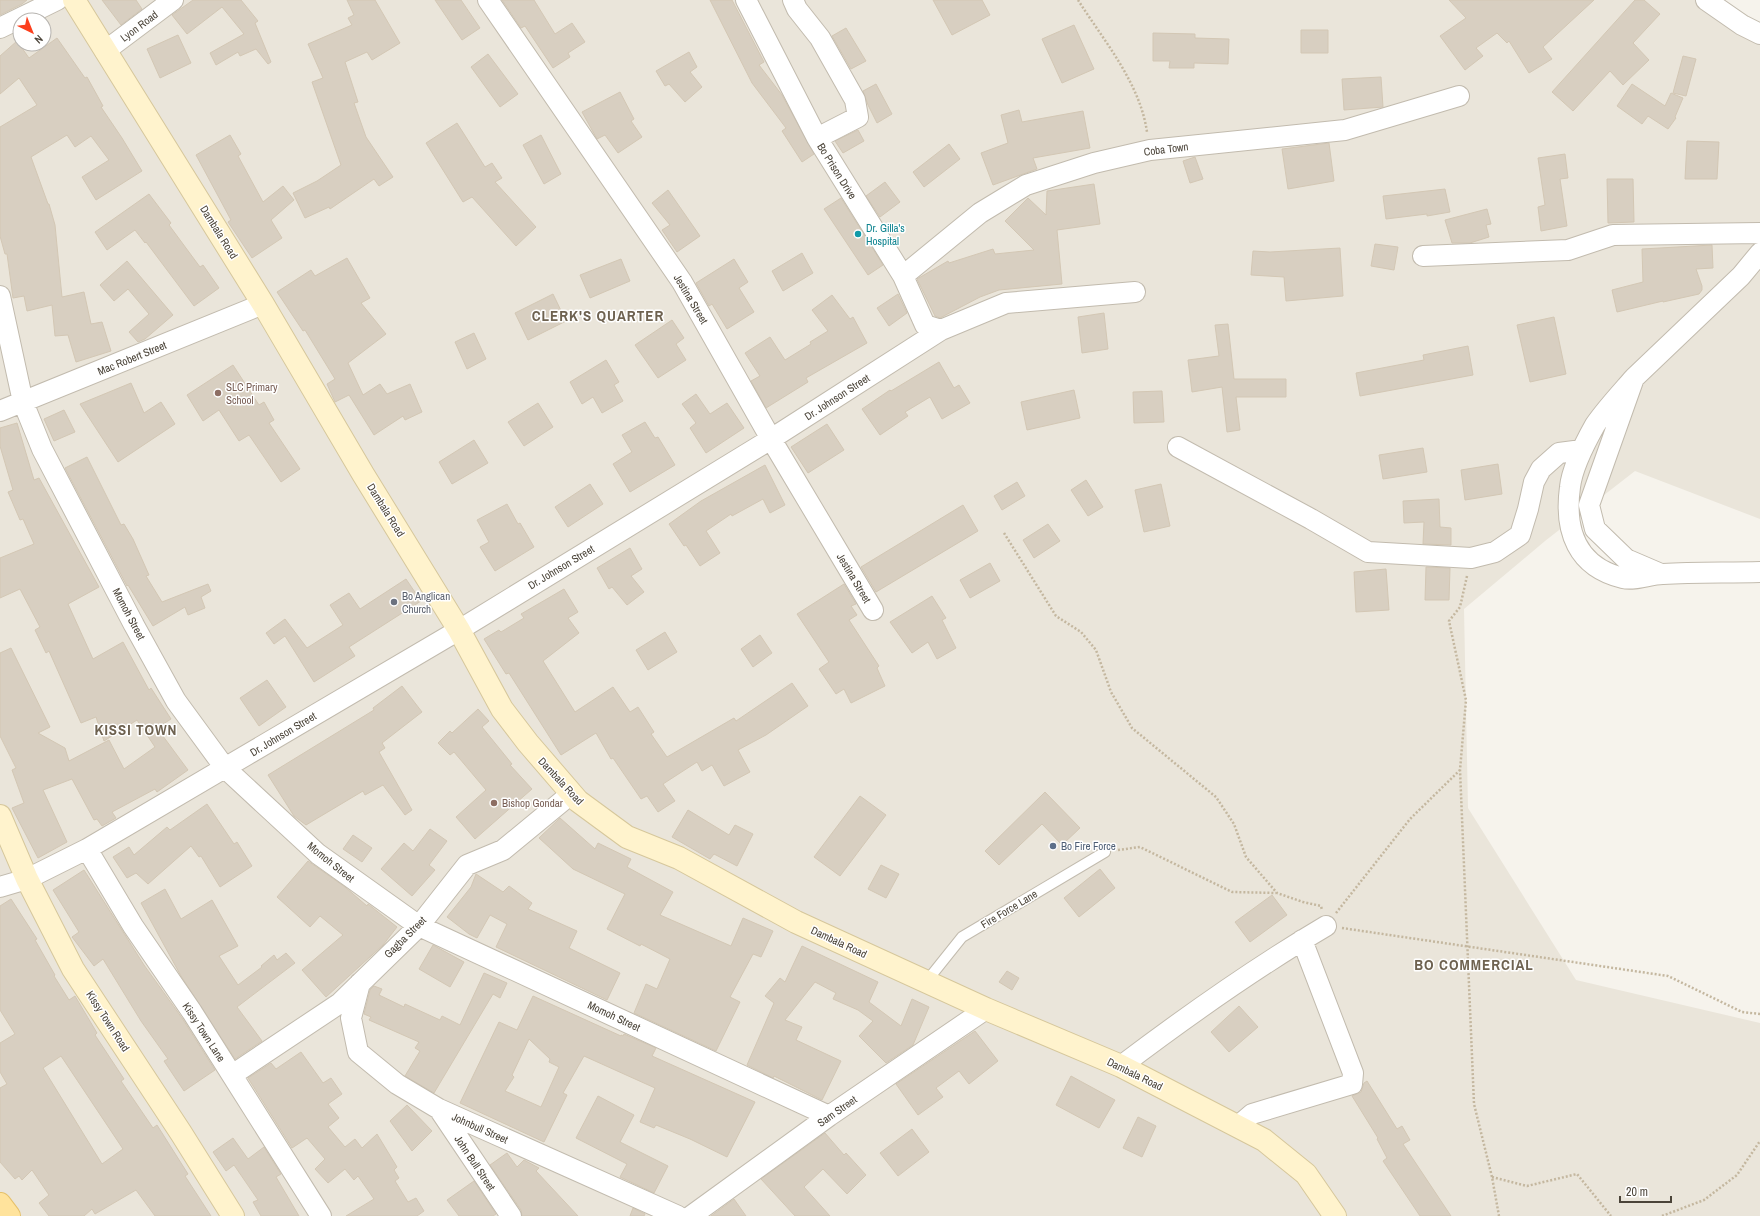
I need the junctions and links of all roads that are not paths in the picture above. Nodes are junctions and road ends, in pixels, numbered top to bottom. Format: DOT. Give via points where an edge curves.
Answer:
graph roads {
  1 [pos="57,0"];
  2 [pos="74,0"];
  3 [pos="173,0"];
  4 [pos="488,0"];
  5 [pos="746,0"];
  6 [pos="793,0"];
  7 [pos="1706,0"];
  8 [pos="0,28"];
  9 [pos="1759,34"];
  10 [pos="105,51"];
  11 [pos="1459,96"];
  12 [pos="817,138"];
  13 [pos="1760,234"];
  14 [pos="1760,253"];
  15 [pos="1423,256"];
  16 [pos="903,276"];
  17 [pos="1134,292"];
  18 [pos="0,296"];
  19 [pos="263,304"];
  20 [pos="941,330"];
  21 [pos="1634,378"];
  22 [pos="23,402"];
  23 [pos="0,411"];
  24 [pos="770,439"];
  25 [pos="1178,446"];
  26 [pos="1582,450"];
  27 [pos="1760,572"];
  28 [pos="1661,574"];
  29 [pos="873,610"];
  30 [pos="459,630"];
  31 [pos="225,768"];
  32 [pos="571,794"];
  33 [pos="0,816"];
  34 [pos="87,849"];
  35 [pos="1105,852"];
  36 [pos="27,878"];
  37 [pos="0,887"];
  38 [pos="418,926"];
  39 [pos="1326,926"];
  40 [pos="1302,940"];
  41 [pos="360,982"];
  42 [pos="926,982"];
  43 [pos="986,1009"];
  44 [pos="1121,1066"];
  45 [pos="232,1075"];
  46 [pos="439,1109"];
  47 [pos="829,1116"];
  48 [pos="1238,1126"];
  49 [pos="0,1204"];
  50 [pos="9,1216"];
  51 [pos="233,1216"];
  52 [pos="321,1216"];
  53 [pos="511,1216"];
  54 [pos="678,1216"];
  55 [pos="692,1216"];
  56 [pos="1335,1216"];
  1 -- 8 [label="street"];
  2 -- 10 [label="street, Dambala Road"];
  3 -- 10 [label="street, Lyon Road"];
  4 -- 24 [label="street, Jestina Street" via="682,282"];
  5 -- 12 [label="street, Bo Prison Drive"];
  6 -- 12 [label="street" via="824,44 855,100 858,117"];
  7 -- 9 [label="street"];
  10 -- 19 [label="street, Dambala Road"];
  11 -- 16 [label="street, Coba Town" via="1345,130 1150,150 1094,163 1026,185 980,213"];
  12 -- 16 [label="street, Bo Prison Drive"];
  13 -- 15 [label="street" via="1613,235 1568,250"];
  14 -- 21 [label="street" via="1741,276"];
  16 -- 20 [label="street, Bo Prison Drive" via="925,325"];
  17 -- 20 [label="street, Dr. Johnson Street" via="1006,303"];
  18 -- 22 [label="street, Momoh Street"];
  19 -- 22 [label="street, Mac Robert Street"];
  19 -- 30 [label="street, Dambala Road"];
  20 -- 24 [label="street, Dr. Johnson Street"];
  21 -- 26 [label="street" via="1596,424"];
  21 -- 28 [label="street" via="1589,505 1595,529 1626,559"];
  22 -- 23 [label="street, Mac Robert Street"];
  22 -- 31 [label="street, Momoh Street" via="42,449 176,701"];
  24 -- 29 [label="street, Jestina Street"];
  24 -- 30 [label="street, Dr. Johnson Street"];
  25 -- 26 [label="street" via="1312,518 1368,552 1471,558 1495,552 1520,535 1534,482 1541,469 1560,453"];
  26 -- 28 [label="street" via="1570,486 1568,515 1574,541 1591,565 1611,574 1626,578"];
  27 -- 28 [label="street"];
  30 -- 31 [label="street, Dr. Johnson Street"];
  30 -- 32 [label="street, Dambala Road" via="502,709"];
  31 -- 34 [label="street, Dr. Johnson Street"];
  31 -- 38 [label="street, Momoh Street" via="318,854"];
  32 -- 38 [label="street, Gagba Street" via="503,850 467,865"];
  32 -- 42 [label="street, Dambala Road" via="578,802 627,837 678,858 796,922"];
  33 -- 36 [label="street, Kissy Town Road"];
  34 -- 36 [label="street, Dr. Johnson Street"];
  34 -- 45 [label="street, Kissy Town Lane" via="133,926"];
  35 -- 42 [label="lane, Fire Force Lane" via="962,937"];
  36 -- 37 [label="street, Dr. Johnson Street"];
  36 -- 51 [label="street, Kissy Town Road" via="73,969"];
  38 -- 41 [label="street, Gagba Street"];
  38 -- 47 [label="street, Momoh Street"];
  39 -- 40 [label="street"];
  40 -- 44 [label="street" via="1185,1017"];
  40 -- 48 [label="street" via="1353,1073 1352,1084 1252,1114"];
  41 -- 45 [label="street, Gagba Street" via="340,1003"];
  41 -- 46 [label="street, Johnbull Street" via="351,1018 358,1052 397,1084"];
  42 -- 43 [label="street, Dambala Road"];
  43 -- 44 [label="street, Dambala Road"];
  43 -- 47 [label="street, Sam Street"];
  44 -- 48 [label="street, Dambala Road"];
  45 -- 52 [label="street, Kissy Town Lane"];
  46 -- 53 [label="street, John Bull Street"];
  46 -- 54 [label="street, Johnbull Street"];
  47 -- 55 [label="street, Sam Street"];
  48 -- 56 [label="street, Dambala Road" via="1264,1140 1306,1174"];
  49 -- 50 [label="main road"];
}
